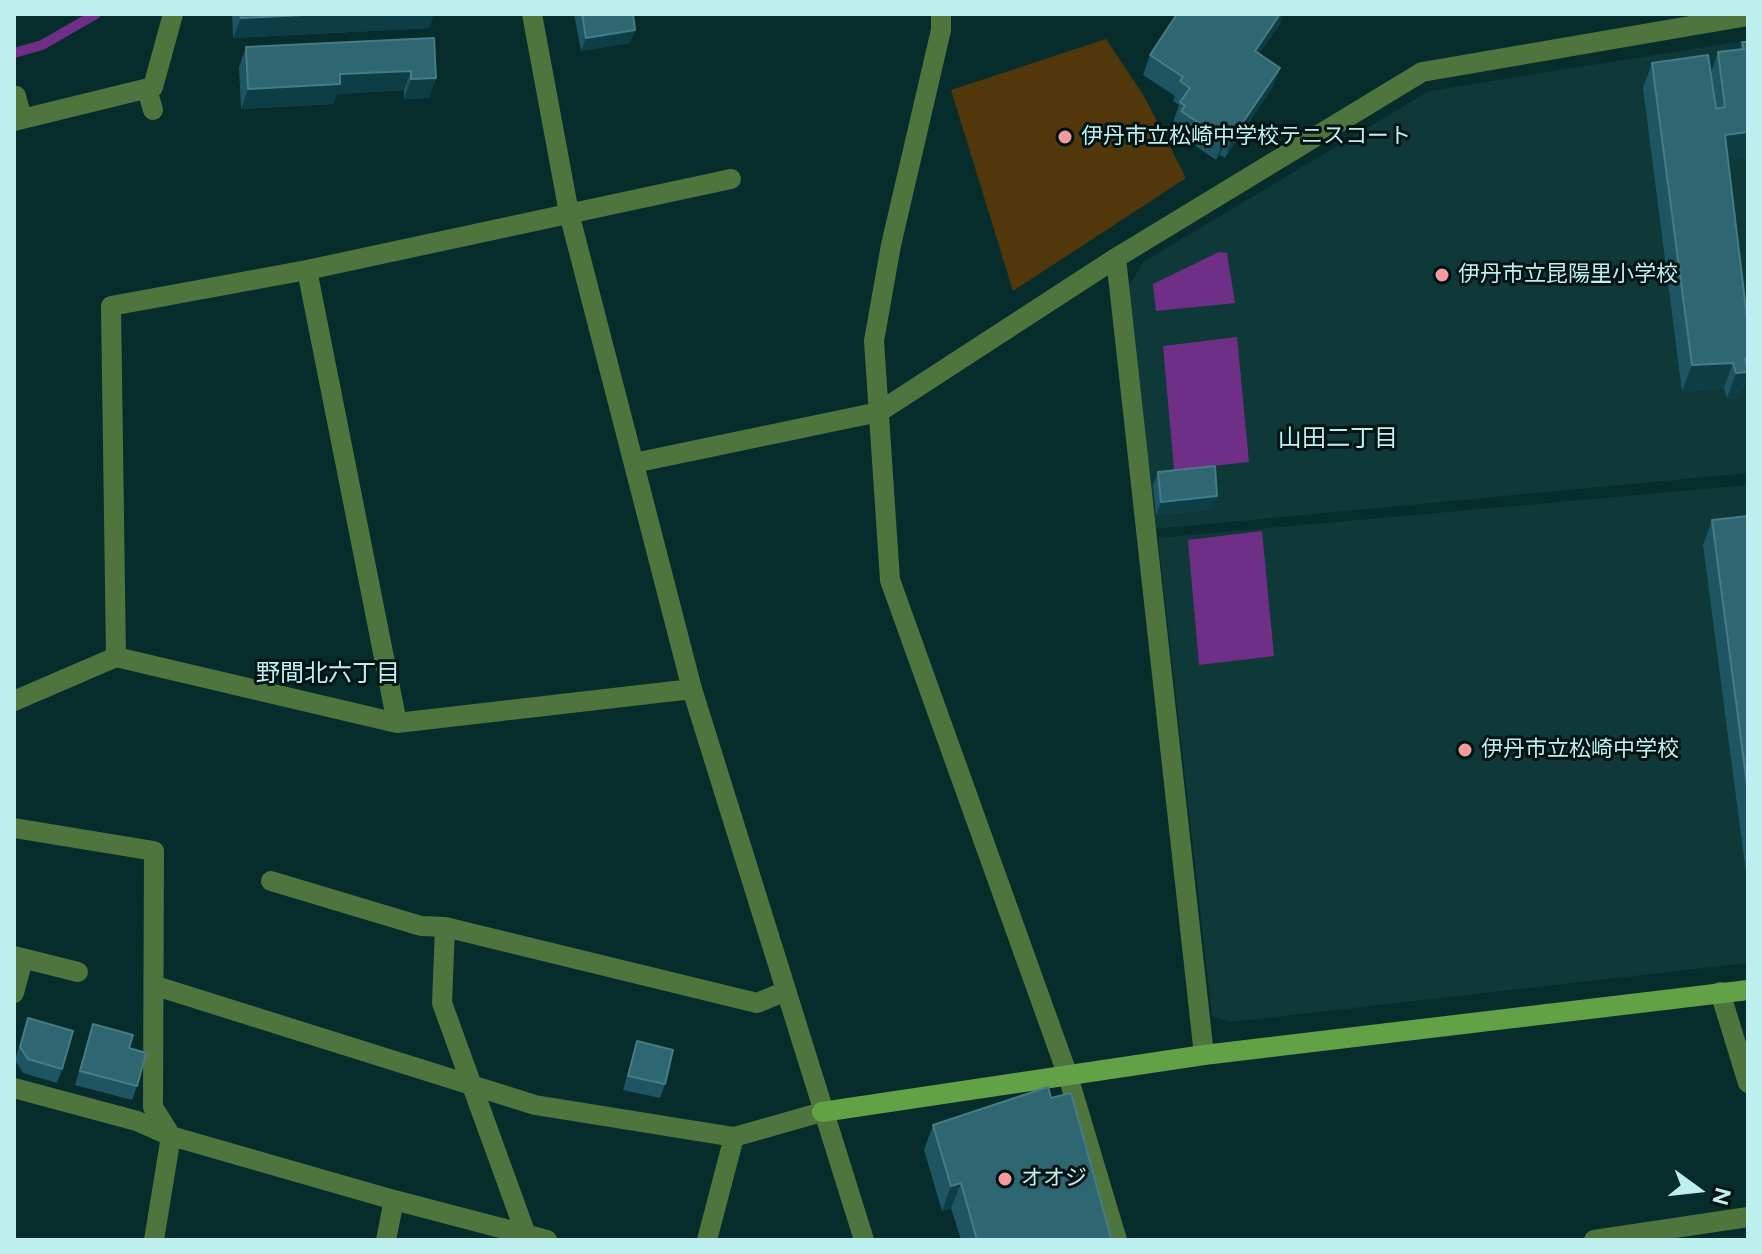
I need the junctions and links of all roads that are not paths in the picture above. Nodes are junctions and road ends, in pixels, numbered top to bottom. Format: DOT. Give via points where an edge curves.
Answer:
graph roads {
  1 [pos="173,14"];
  2 [pos="532,14"];
  3 [pos="941,14"];
  4 [pos="1748,16"];
  5 [pos="147,89"];
  6 [pos="16,96"];
  7 [pos="153,110"];
  8 [pos="18,120"];
  9 [pos="731,179"];
  10 [pos="569,213"];
  11 [pos="1116,258"];
  12 [pos="307,270"];
  13 [pos="879,412"];
  14 [pos="634,463"];
  15 [pos="116,657"];
  16 [pos="692,689"];
  17 [pos="14,701"];
  18 [pos="397,723"];
  19 [pos="14,828"];
  20 [pos="271,881"];
  21 [pos="445,927"];
  22 [pos="18,958"];
  23 [pos="78,972"];
  24 [pos="156,986"];
  25 [pos="1748,990"];
  26 [pos="786,991"];
  27 [pos="1720,992"];
  28 [pos="14,993"];
  29 [pos="1204,1055"];
  30 [pos="1068,1076"];
  31 [pos="1748,1083"];
  32 [pos="475,1087"];
  33 [pos="14,1088"];
  34 [pos="822,1112"];
  35 [pos="171,1136"];
  36 [pos="734,1137"];
  37 [pos="394,1200"];
  38 [pos="1748,1217"];
  39 [pos="528,1237"];
  40 [pos="154,1240"];
  41 [pos="386,1240"];
  42 [pos="547,1240"];
  43 [pos="707,1240"];
  44 [pos="864,1240"];
  45 [pos="1117,1240"];
  46 [pos="1594,1240"];
  1 -- 5 [label="street" via="153,87"];
  2 -- 10 [label="street"];
  3 -- 13 [label="street" via="874,341"];
  4 -- 11 [label="street" via="1422,72"];
  5 -- 7 [label="street"];
  5 -- 8 [label="street"];
  6 -- 8 [label="street"];
  9 -- 10 [label="street"];
  10 -- 12 [label="street"];
  10 -- 14 [label="street"];
  11 -- 13 [label="street"];
  11 -- 29 [label="street"];
  12 -- 15 [label="street" via="111,306"];
  12 -- 18 [label="street"];
  13 -- 14 [label="street"];
  13 -- 30 [label="street" via="890,580"];
  14 -- 16 [label="street"];
  15 -- 17 [label="street"];
  15 -- 18 [label="street"];
  16 -- 18 [label="street"];
  16 -- 26 [label="street"];
  19 -- 24 [label="street" via="154,851"];
  20 -- 21 [label="street" via="421,926"];
  21 -- 26 [label="street" via="757,1003"];
  21 -- 32 [label="street" via="442,1003"];
  22 -- 23 [label="street"];
  22 -- 28 [label="street"];
  24 -- 32 [label="street"];
  24 -- 35 [label="street" via="153,1107"];
  25 -- 27 [label="street"];
  26 -- 34 [label="street"];
  27 -- 29 [label="street"];
  27 -- 31 [label="street"];
  29 -- 30 [label="street"];
  30 -- 34 [label="street"];
  30 -- 45 [label="street"];
  32 -- 36 [label="street" via="535,1105"];
  32 -- 39 [label="street"];
  33 -- 35 [label="street" via="137,1121"];
  34 -- 36 [label="street"];
  34 -- 44 [label="street"];
  35 -- 37 [label="street"];
  35 -- 40 [label="street"];
  36 -- 43 [label="street"];
  37 -- 39 [label="street"];
  37 -- 41 [label="street"];
  38 -- 46 [label="street"];
  39 -- 42 [label="street"];
}
